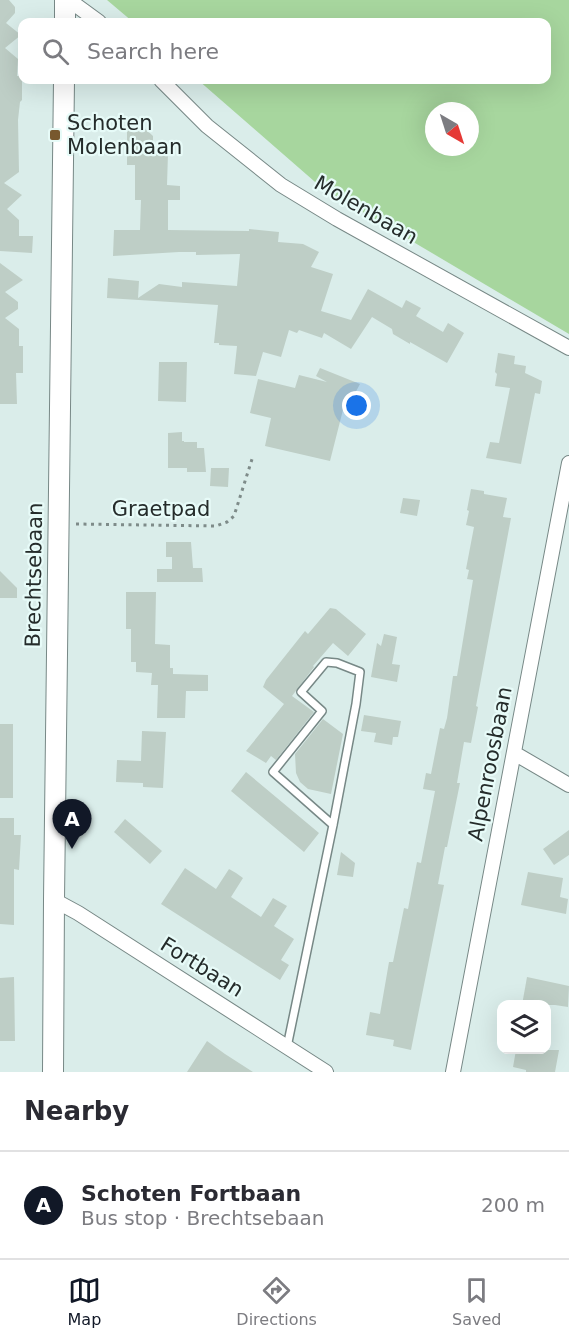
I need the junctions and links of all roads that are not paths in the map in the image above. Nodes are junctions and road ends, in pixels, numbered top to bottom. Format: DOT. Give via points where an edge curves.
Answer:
graph roads {
  1 [pos="67,0"];
  2 [pos="65,18"];
  3 [pos="93,18"];
  4 [pos="64,84"];
  5 [pos="165,84"];
  6 [pos="569,348"];
  7 [pos="569,463"];
  8 [pos="514,753"];
  9 [pos="569,785"];
  10 [pos="333,825"];
  11 [pos="54,900"];
  12 [pos="287,1047"];
  13 [pos="53,1072"];
  14 [pos="326,1072"];
  15 [pos="453,1072"];
  1 -- 2 [label="main road"];
  1 -- 3 [label="street"];
  4 -- 11 [label="main road, Brechtsebaan"];
  5 -- 6 [label="street, Molenbaan" via="207,126 281,185"];
  7 -- 8 [label="street, Alpenroosbaan"];
  8 -- 9 [label="street"];
  8 -- 15 [label="street, Alpenroosbaan"];
  10 -- 10 [label="lane" via="273,772 322,711 301,692 326,662 360,672"];
  10 -- 12 [label="lane"];
  11 -- 12 [label="street, Fortbaan"];
  11 -- 13 [label="main road, Brechtsebaan"];
  12 -- 14 [label="street, Fortbaan"];
}
